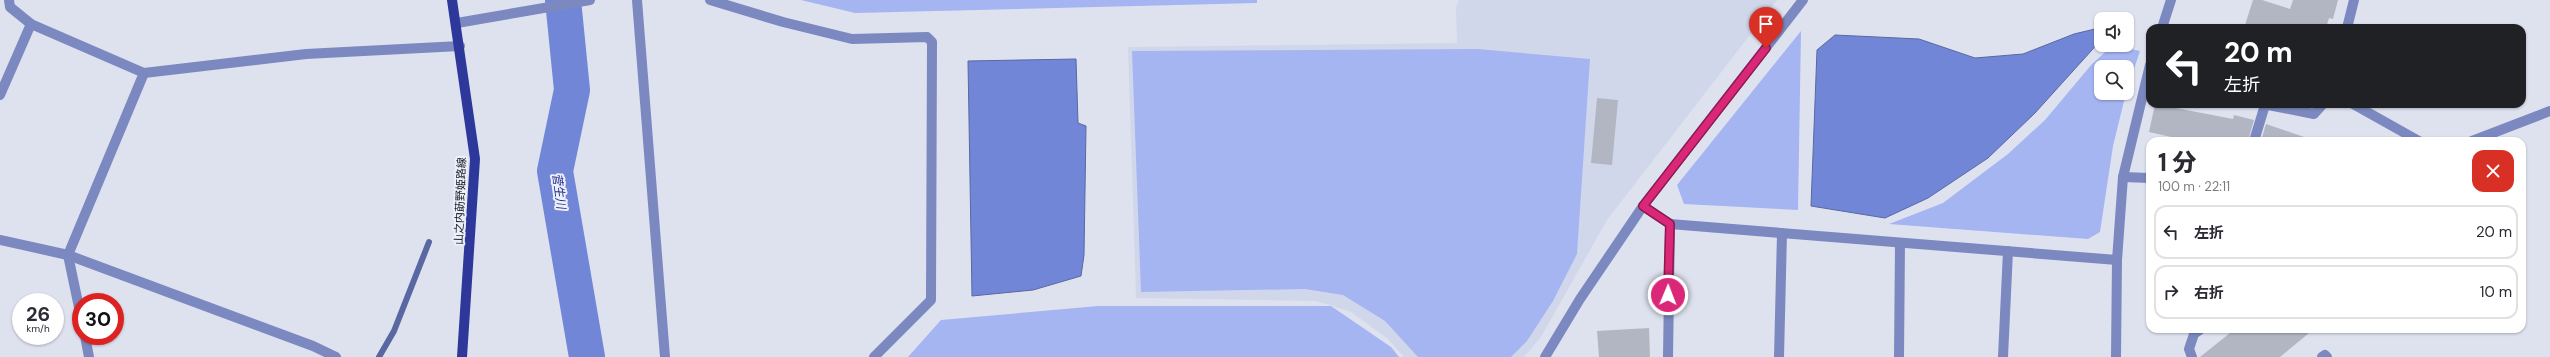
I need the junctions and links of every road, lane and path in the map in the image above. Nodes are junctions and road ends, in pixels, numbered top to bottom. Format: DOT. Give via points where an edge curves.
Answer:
graph roads {
  1 [pos="452,0"];
  2 [pos="590,0"];
  3 [pos="637,0"];
  4 [pos="710,0"];
  5 [pos="1803,0"];
  6 [pos="2171,0"];
  7 [pos="2354,0"];
  8 [pos="6,5"];
  9 [pos="457,23"];
  10 [pos="31,24"];
  11 [pos="2163,24"];
  12 [pos="2348,24"];
  13 [pos="460,46"];
  14 [pos="144,72"];
  15 [pos="2146,87"];
  16 [pos="0,95"];
  17 [pos="2263,108"];
  18 [pos="2284,108"];
  19 [pos="2319,108"];
  20 [pos="2360,108"];
  21 [pos="2550,111"];
  22 [pos="2255,137"];
  23 [pos="2412,137"];
  24 [pos="2482,137"];
  25 [pos="2123,176"];
  26 [pos="2146,178"];
  27 [pos="1643,206"];
  28 [pos="1670,224"];
  29 [pos="1782,233"];
  30 [pos="0,240"];
  31 [pos="1900,243"];
  32 [pos="2008,251"];
  33 [pos="68,255"];
  34 [pos="2117,260"];
  35 [pos="76,293"];
  36 [pos="2195,333"];
  37 [pos="87,345"];
  38 [pos="89,357"];
  39 [pos="336,357"];
  40 [pos="462,357"];
  41 [pos="665,357"];
  42 [pos="874,357"];
  43 [pos="1544,357"];
  44 [pos="1668,357"];
  45 [pos="1779,357"];
  46 [pos="1899,357"];
  47 [pos="2003,357"];
  48 [pos="2116,357"];
  49 [pos="2192,357"];
  50 [pos="2322,357"];
  51 [pos="2327,357"];
  1 -- 9 [label="main road, 山之内莇野姫路線"];
  2 -- 9 [label="street"];
  3 -- 41 [label="street"];
  4 -- 42 [label="street" via="852,39 927,37 932,42 931,300"];
  5 -- 27 [label="street"];
  6 -- 11 [label="street"];
  7 -- 12 [label="street"];
  8 -- 10 [label="street"];
  9 -- 13 [label="main road, 山之内莇野姫路線"];
  10 -- 14 [label="street"];
  10 -- 16 [label="street"];
  13 -- 14 [label="street" via="306,54"];
  13 -- 40 [label="main road, 山之内莇野姫路線" via="475,158"];
  14 -- 33 [label="street"];
  15 -- 25 [label="street"];
  17 -- 22 [label="street"];
  18 -- 19 [label="street" via="2314,114"];
  20 -- 23 [label="street"];
  21 -- 24 [label="street"];
  25 -- 26 [label="street"];
  25 -- 34 [label="street"];
  27 -- 28 [label="street"];
  27 -- 43 [label="street"];
  28 -- 29 [label="street"];
  28 -- 44 [label="street"];
  29 -- 31 [label="street"];
  29 -- 45 [label="street"];
  30 -- 33 [label="street"];
  31 -- 32 [label="street"];
  31 -- 46 [label="street"];
  32 -- 34 [label="street"];
  32 -- 47 [label="street"];
  33 -- 35 [label="street"];
  33 -- 39 [label="street" via="313,346"];
  34 -- 48 [label="street"];
  36 -- 49 [label="street" via="2189,349"];
  37 -- 38 [label="street"];
  50 -- 51 [label="street"];
}
